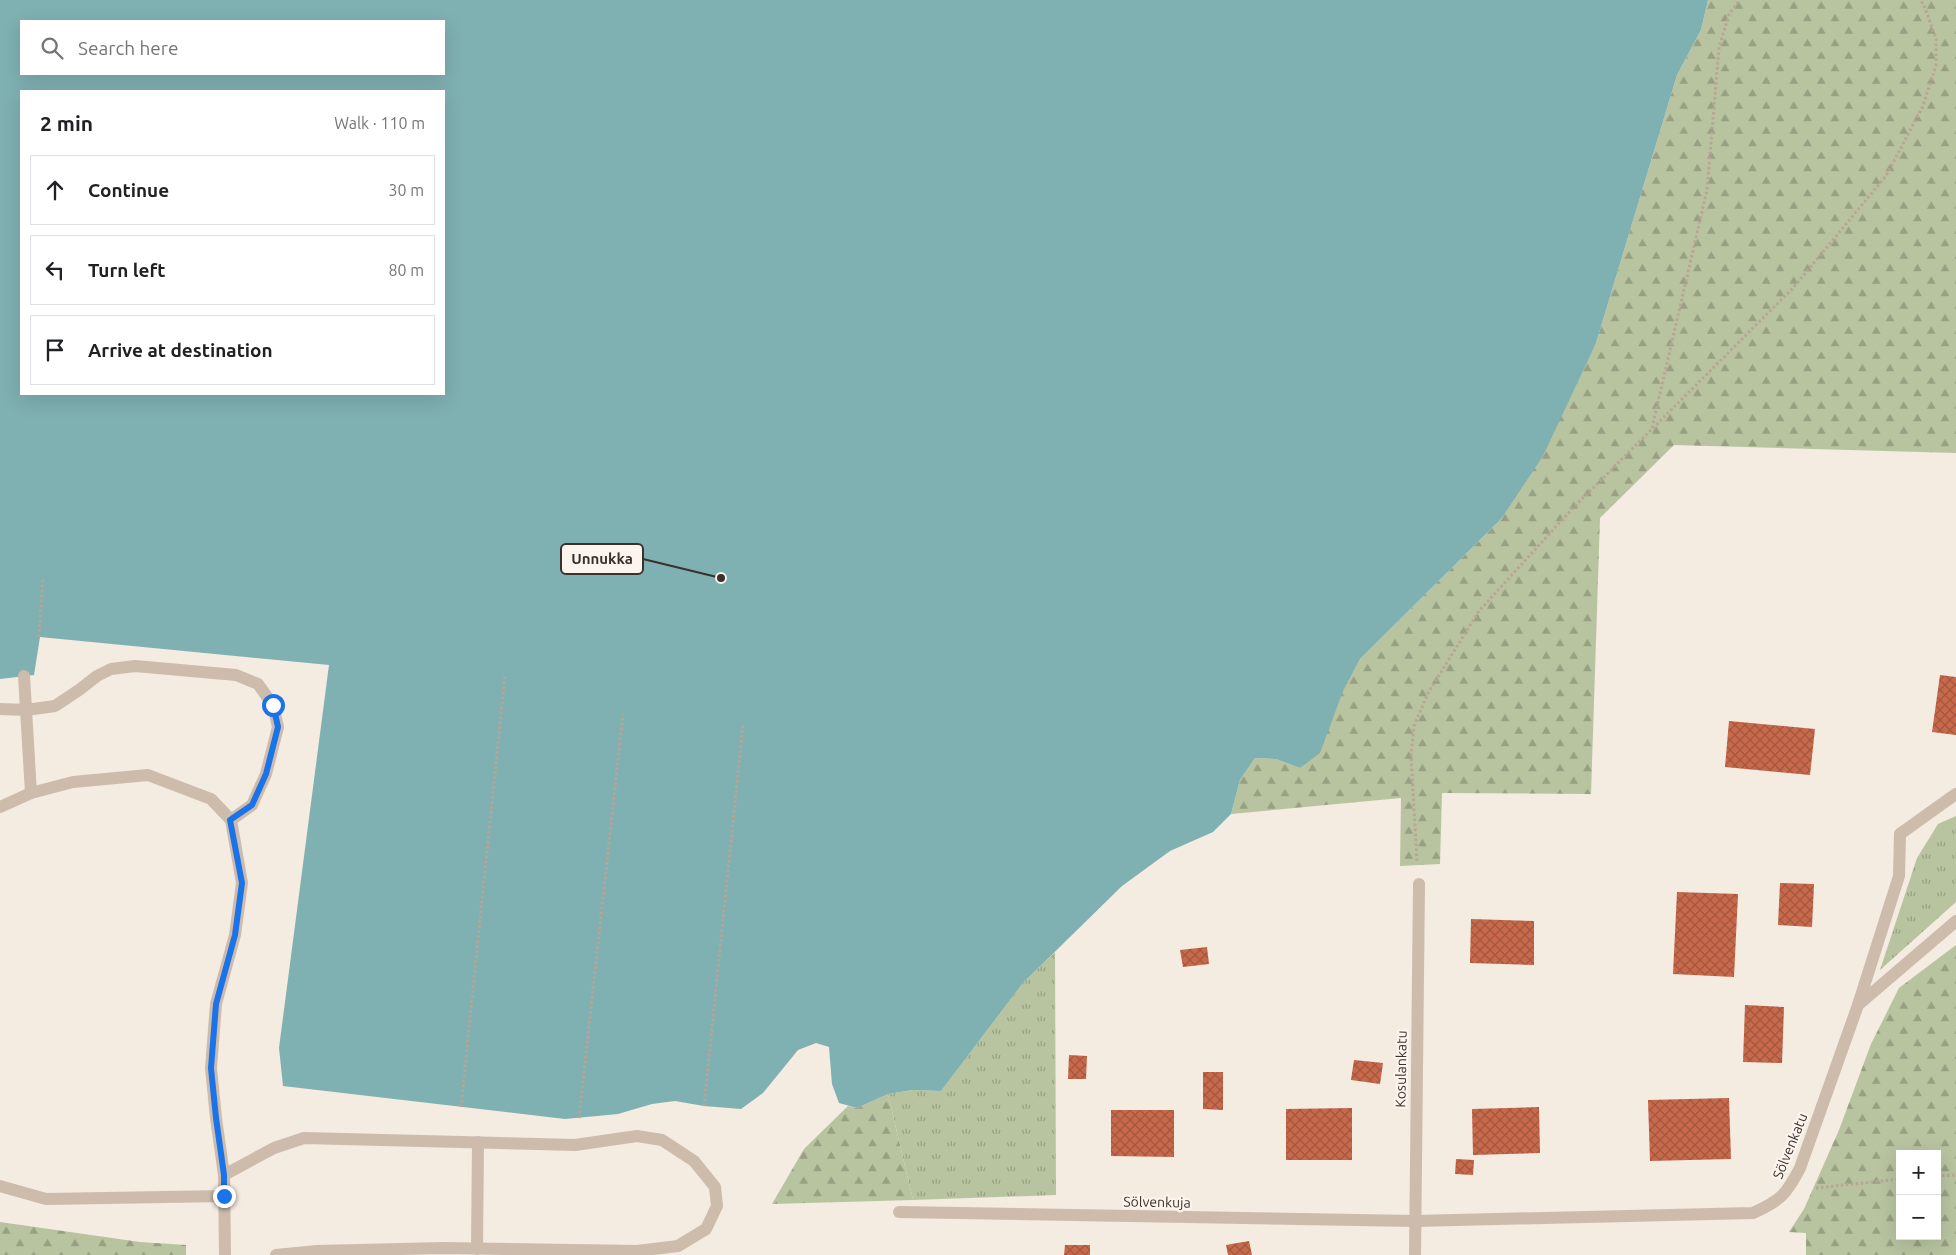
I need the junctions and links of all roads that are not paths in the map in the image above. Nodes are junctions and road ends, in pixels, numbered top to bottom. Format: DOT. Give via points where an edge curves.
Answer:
graph roads {
  1 [pos="24,676"];
  2 [pos="0,709"];
  3 [pos="26,710"];
  4 [pos="31,793"];
  5 [pos="1956,794"];
  6 [pos="0,807"];
  7 [pos="230,820"];
  8 [pos="1419,884"];
  9 [pos="1956,921"];
  10 [pos="1858,1005"];
  11 [pos="478,1142"];
  12 [pos="224,1175"];
  13 [pos="0,1186"];
  14 [pos="224,1196"];
  15 [pos="899,1212"];
  16 [pos="1415,1221"];
  17 [pos="477,1248"];
  18 [pos="225,1255"];
  19 [pos="276,1255"];
  20 [pos="1415,1255"];
  1 -- 3 [label="street"];
  2 -- 3 [label="street"];
  3 -- 4 [label="street"];
  3 -- 7 [label="street" via="55,706 96,676 135,666 236,675 258,684 273,705 278,727 266,774 252,805"];
  4 -- 6 [label="street"];
  4 -- 7 [label="street" via="72,782 148,775 211,799"];
  5 -- 10 [label="street, Sölvenkatu" via="1900,834 1899,876"];
  7 -- 12 [label="street" via="242,883 235,935 216,1004 211,1068"];
  8 -- 16 [label="street, Kosulankatu"];
  9 -- 10 [label="street"];
  10 -- 16 [label="street, Sölvenkatu" via="1800,1168 1788,1190 1773,1204 1753,1213"];
  11 -- 12 [label="street" via="304,1138 274,1148"];
  11 -- 17 [label="street"];
  11 -- 17 [label="street" via="575,1145 637,1136 662,1140 694,1160 715,1187 717,1206 706,1229 678,1246 637,1251"];
  12 -- 14 [label="street"];
  13 -- 14 [label="street" via="46,1200"];
  14 -- 18 [label="street"];
  15 -- 16 [label="street, Sölvenkuja"];
  16 -- 20 [label="street, Kosulankatu"];
  17 -- 19 [label="street" via="316,1250"];
}
